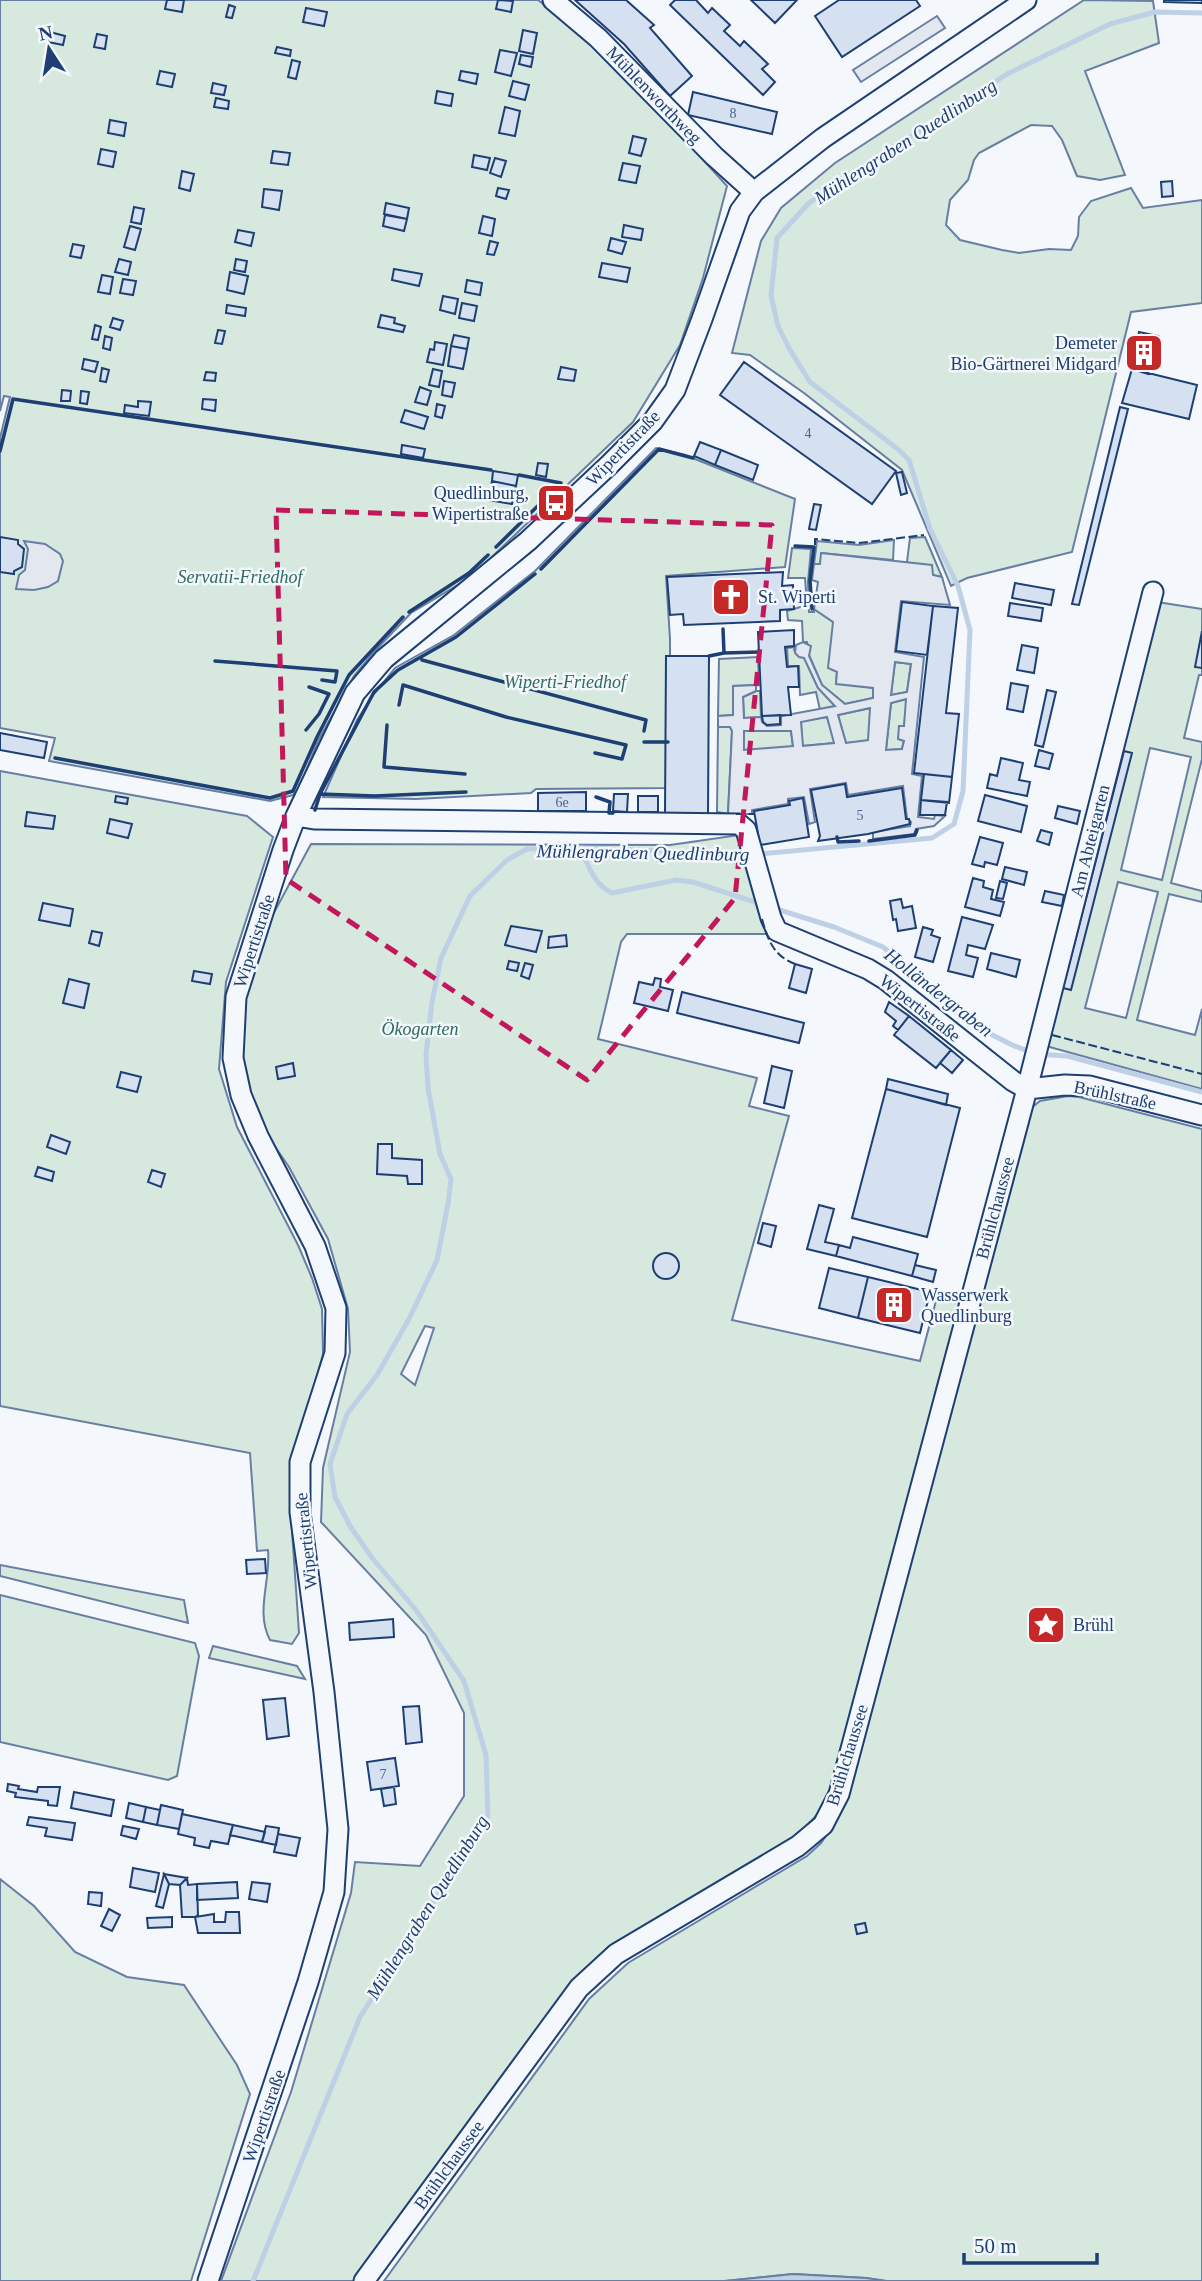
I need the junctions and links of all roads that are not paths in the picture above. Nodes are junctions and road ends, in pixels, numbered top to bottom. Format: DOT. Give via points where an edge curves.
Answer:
graph roads {
  1 [pos="553,0"];
  2 [pos="1026,0"];
  3 [pos="754,192"];
  4 [pos="1153,592"];
  5 [pos="296,816"];
  6 [pos="1027,1089"];
  7 [pos="1202,1115"];
  8 [pos="208,2281"];
  9 [pos="364,2281"];
  1 -- 3 [label="street, Mühlenworthweg" via="598,38"];
  2 -- 3 [label="street, Wipertistraße" via="824,138"];
  3 -- 5 [label="street, Wipertistraße" via="740,211 675,390 653,421 528,541 384,659 355,693"];
  4 -- 6 [label="street, Am Abteigarten"];
  5 -- 6 [label="street, Wipertistraße" via="738,824 745,828 777,931 886,980"];
  5 -- 8 [label="street, Wipertistraße" via="236,997 233,1058 241,1095 315,1246 336,1308 335,1353 300,1462 300,1512 338,1829 334,1892"];
  6 -- 7 [label="street, Brühlstraße" via="1089,1086"];
  6 -- 9 [label="street, Brühlchaussee" via="839,1794 823,1825 799,1846 616,1954 579,1988"];
}
